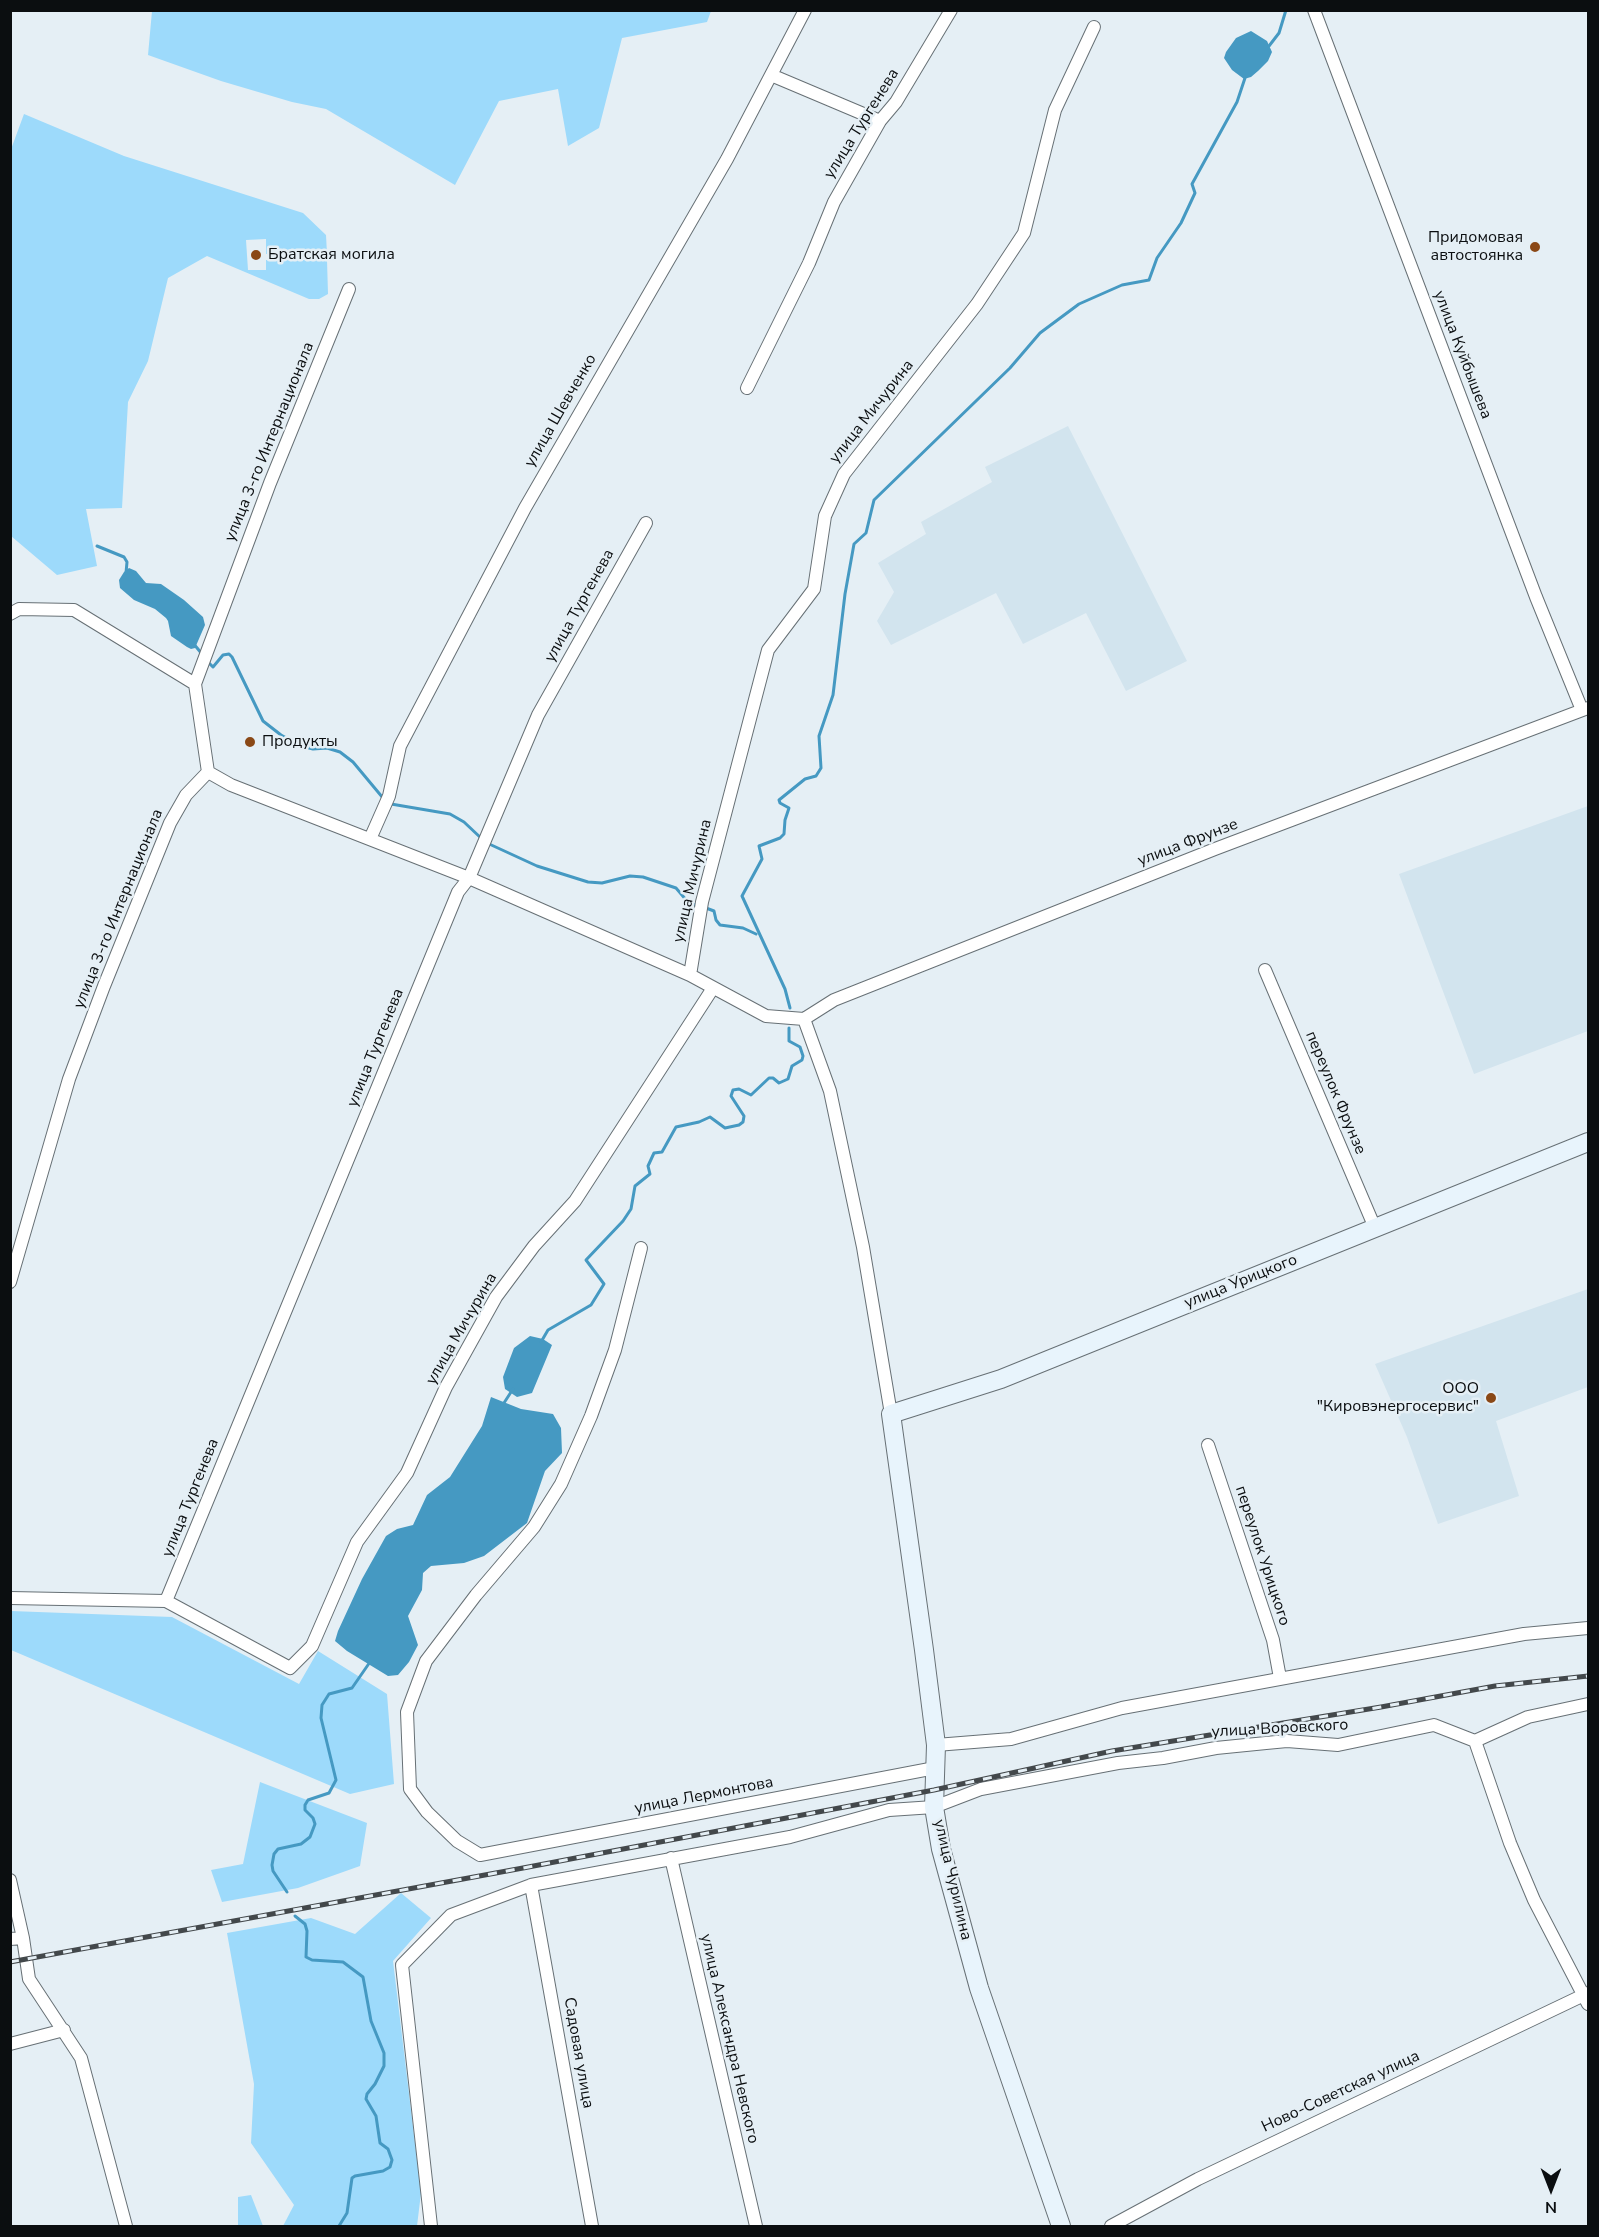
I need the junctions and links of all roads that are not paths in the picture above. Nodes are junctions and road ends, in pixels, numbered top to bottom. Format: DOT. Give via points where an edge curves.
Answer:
graph roads {
  1 [pos="804,10"];
  2 [pos="951,10"];
  3 [pos="1314,10"];
  4 [pos="1094,27"];
  5 [pos="771,75"];
  6 [pos="880,121"];
  7 [pos="349,289"];
  8 [pos="747,388"];
  9 [pos="646,523"];
  10 [pos="10,614"];
  11 [pos="195,684"];
  12 [pos="1585,710"];
  13 [pos="208,772"];
  14 [pos="370,839"];
  15 [pos="469,878"];
  16 [pos="1265,970"];
  17 [pos="690,975"];
  18 [pos="713,988"];
  19 [pos="804,1019"];
  20 [pos="1588,1142"];
  21 [pos="1375,1228"];
  22 [pos="641,1248"];
  23 [pos="10,1282"];
  24 [pos="891,1414"];
  25 [pos="1208,1445"];
  26 [pos="10,1598"];
  27 [pos="166,1601"];
  28 [pos="1588,1628"];
  29 [pos="1280,1678"];
  30 [pos="1588,1704"];
  31 [pos="1475,1741"];
  32 [pos="936,1745"];
  33 [pos="935,1768"];
  34 [pos="934,1807"];
  35 [pos="671,1858"];
  36 [pos="10,1880"];
  37 [pos="531,1885"];
  38 [pos="17,1939"];
  39 [pos="1587,1997"];
  40 [pos="64,2030"];
  41 [pos="10,2044"];
  42 [pos="126,2226"];
  43 [pos="432,2226"];
  44 [pos="592,2226"];
  45 [pos="756,2226"];
  46 [pos="1061,2226"];
  47 [pos="1111,2226"];
  1 -- 5 [label="street, улица Шевченко"];
  2 -- 6 [label="street, улица Тургенева" via="896,102"];
  3 -- 12 [label="street, улица Куйбышева" via="1536,597"];
  4 -- 17 [label="street, улица Мичурина" via="1055,110 1024,233 977,304 844,474 825,516 814,589 768,650 702,902"];
  5 -- 6 [label="street"];
  5 -- 14 [label="street, улица Шевченко" via="727,159 525,508 399,746 389,796"];
  6 -- 8 [label="street, улица Тургенева" via="834,202 809,263"];
  7 -- 11 [label="street, улица 3-го Интернационала" via="270,483"];
  9 -- 15 [label="street, улица Тургенева" via="538,715"];
  10 -- 11 [label="street" via="19,609 74,610"];
  11 -- 13 [label="street, улица 3-го Интернационала"];
  12 -- 19 [label="street, улица Фрунзе" via="1215,849 845,996"];
  13 -- 14 [label="street" via="231,785"];
  13 -- 23 [label="street, улица 3-го Интернационала" via="186,795 170,823 104,986 69,1079"];
  14 -- 15 [label="street"];
  15 -- 17 [label="street"];
  15 -- 27 [label="street, улица Тургенева" via="458,892"];
  16 -- 21 [label="street, переулок Фрунзе"];
  17 -- 18 [label="street"];
  18 -- 19 [label="street" via="766,1016"];
  18 -- 27 [label="street, улица Мичурина" via="575,1201 534,1246 496,1297 446,1387 407,1473 357,1542 312,1646 290,1668"];
  19 -- 24 [label="street" via="830,1091 863,1247"];
  20 -- 21 [label="street, улица Урицкого"];
  21 -- 24 [label="street, улица Урицкого" via="1001,1379"];
  22 -- 33 [label="street, улица Лермонтова" via="615,1350 561,1484 534,1527 426,1660 407,1712 410,1789 457,1841 480,1855"];
  24 -- 32 [label="street, улица Чурилина"];
  25 -- 29 [label="street, переулок Урицкого" via="1273,1640"];
  26 -- 27 [label="street"];
  28 -- 29 [label="street" via="1524,1634"];
  29 -- 32 [label="street" via="1122,1708 1011,1739"];
  30 -- 31 [label="street" via="1528,1717"];
  31 -- 34 [label="street, улица Воровского" via="1434,1725 1338,1745 1287,1742 1216,1748 981,1789"];
  31 -- 39 [label="street" via="1533,1900"];
  32 -- 33 [label="street, улица Чурилина"];
  33 -- 34 [label="street, улица Чурилина"];
  34 -- 35 [label="street, улица Воровского" via="889,1810 790,1837"];
  34 -- 46 [label="street, улица Чурилина" via="946,1868 979,1988"];
  35 -- 37 [label="street, улица Воровского"];
  35 -- 45 [label="street, улица Александра Невского"];
  36 -- 38 [label="street"];
  37 -- 43 [label="street, улица Воровского" via="451,1915 402,1965"];
  37 -- 44 [label="street, Садовая улица"];
  38 -- 40 [label="street" via="29,1979"];
  39 -- 47 [label="street, Ново-Советская улица" via="1197,2179"];
  40 -- 41 [label="street"];
  40 -- 42 [label="street" via="81,2058"];
}
